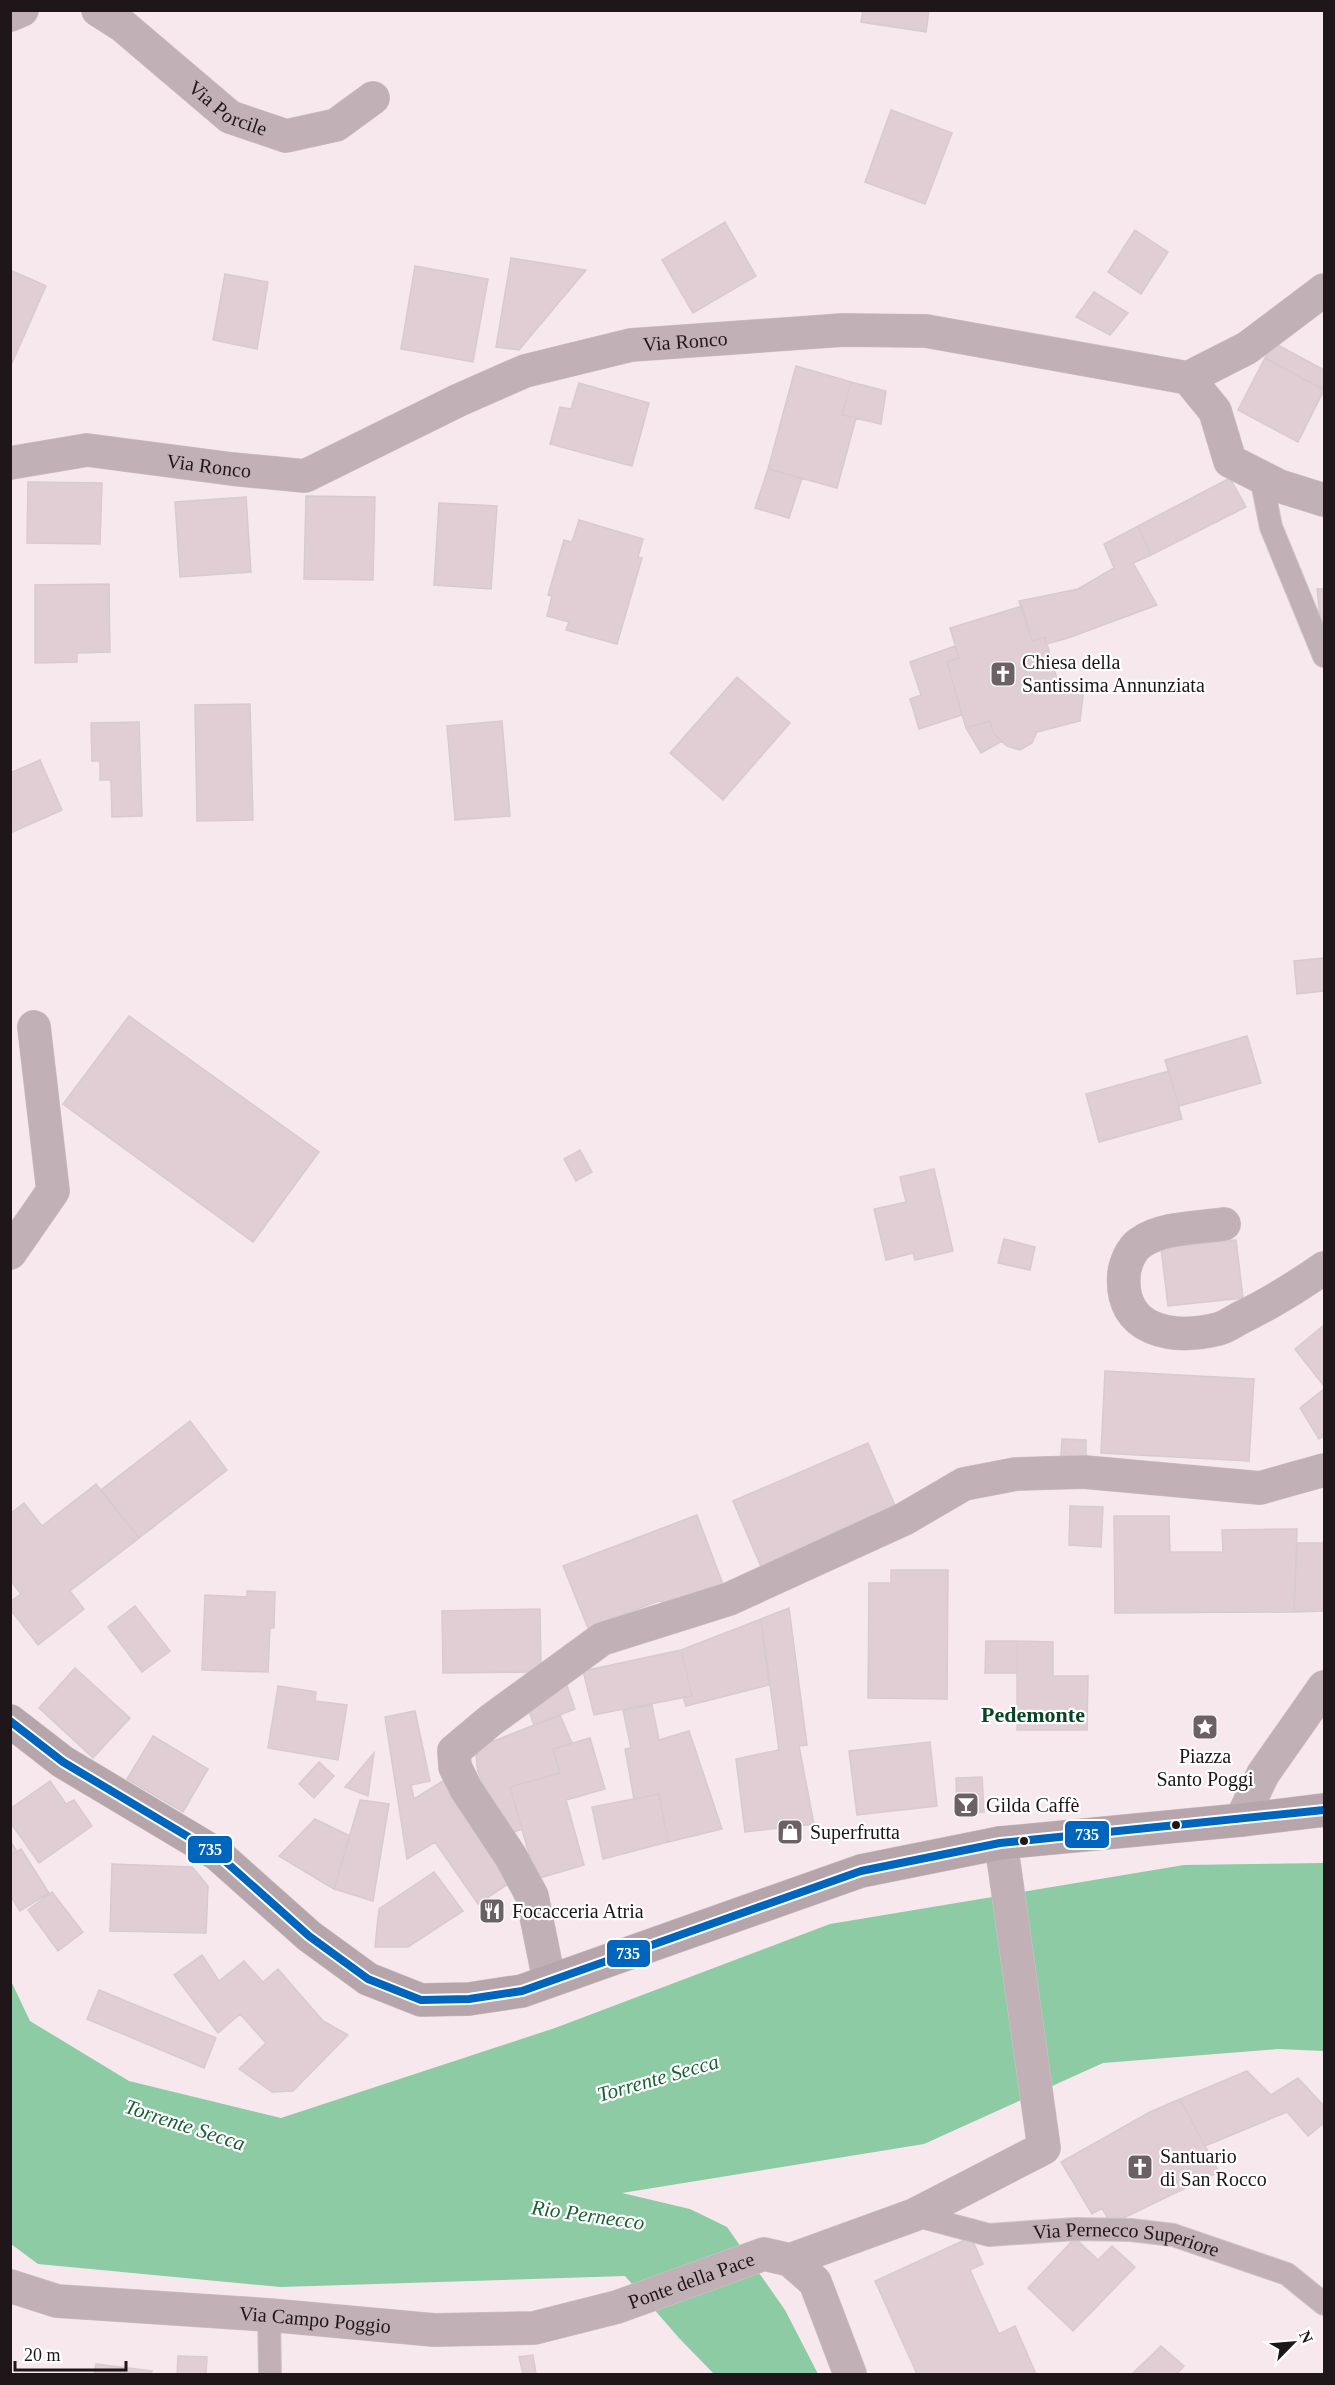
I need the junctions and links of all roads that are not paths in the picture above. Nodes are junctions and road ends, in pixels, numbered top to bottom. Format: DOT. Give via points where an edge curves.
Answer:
graph roads {
  1 [pos="22,10"];
  2 [pos="98,10"];
  3 [pos="10,15"];
  4 [pos="373,98"];
  5 [pos="1324,290"];
  6 [pos="1188,378"];
  7 [pos="10,463"];
  8 [pos="1261,477"];
  9 [pos="1324,501"];
  10 [pos="1324,656"];
  11 [pos="34,1027"];
  12 [pos="1224,1224"];
  13 [pos="10,1254"];
  14 [pos="1324,1268"];
  15 [pos="1324,1470"];
  16 [pos="1324,1687"];
  17 [pos="10,1721"];
  18 [pos="1324,1810"];
  19 [pos="1241,1820"];
  20 [pos="1002,1853"];
  21 [pos="549,1980"];
  22 [pos="914,2215"];
  23 [pos="777,2257"];
  24 [pos="10,2286"];
  25 [pos="1324,2304"];
  26 [pos="617,2307"];
  27 [pos="269,2315"];
  28 [pos="270,2374"];
  29 [pos="850,2374"];
  1 -- 3 [label="street"];
  2 -- 4 [label="street, Via Porcile" via="123,26 230,117 286,136 336,125"];
  5 -- 6 [label="street" via="1247,348"];
  6 -- 7 [label="street, Via Ronco" via="926,331 843,330 631,345 525,371 304,476 87,450"];
  6 -- 8 [label="street" via="1215,411 1230,461"];
  8 -- 9 [label="street"];
  8 -- 10 [label="lane" via="1271,527"];
  11 -- 13 [label="street" via="53,1191"];
  12 -- 14 [label="street" via="1157,1234 1138,1244 1125,1265 1123,1286 1128,1308 1139,1321 1156,1329 1182,1333 1219,1329"];
  15 -- 21 [label="street" via="1260,1488 1084,1472 1016,1474 964,1484 904,1519 729,1599 602,1639 454,1751 455,1767 466,1790 532,1896"];
  16 -- 19 [label="street" via="1263,1774"];
  17 -- 21 [label="main road" via="63,1762 217,1854 309,1936 368,1979 421,2000 469,1999 522,1991"];
  18 -- 19 [label="main road"];
  19 -- 20 [label="main road"];
  20 -- 21 [label="main road" via="861,1871"];
  20 -- 22 [label="street, Ponte della Pace" via="1044,2148"];
  22 -- 23 [label="street, Ponte della Pace"];
  22 -- 25 [label="lane, Via Pernecco Superiore" via="989,2235 1077,2229 1173,2235 1287,2274"];
  23 -- 26 [label="street, Ponte della Pace"];
  23 -- 29 [label="street" via="815,2282"];
  24 -- 27 [label="street, Via Campo Poggio" via="57,2301"];
  26 -- 27 [label="street, Via Campo Poggio" via="534,2328 435,2330"];
  27 -- 28 [label="lane"];
}
